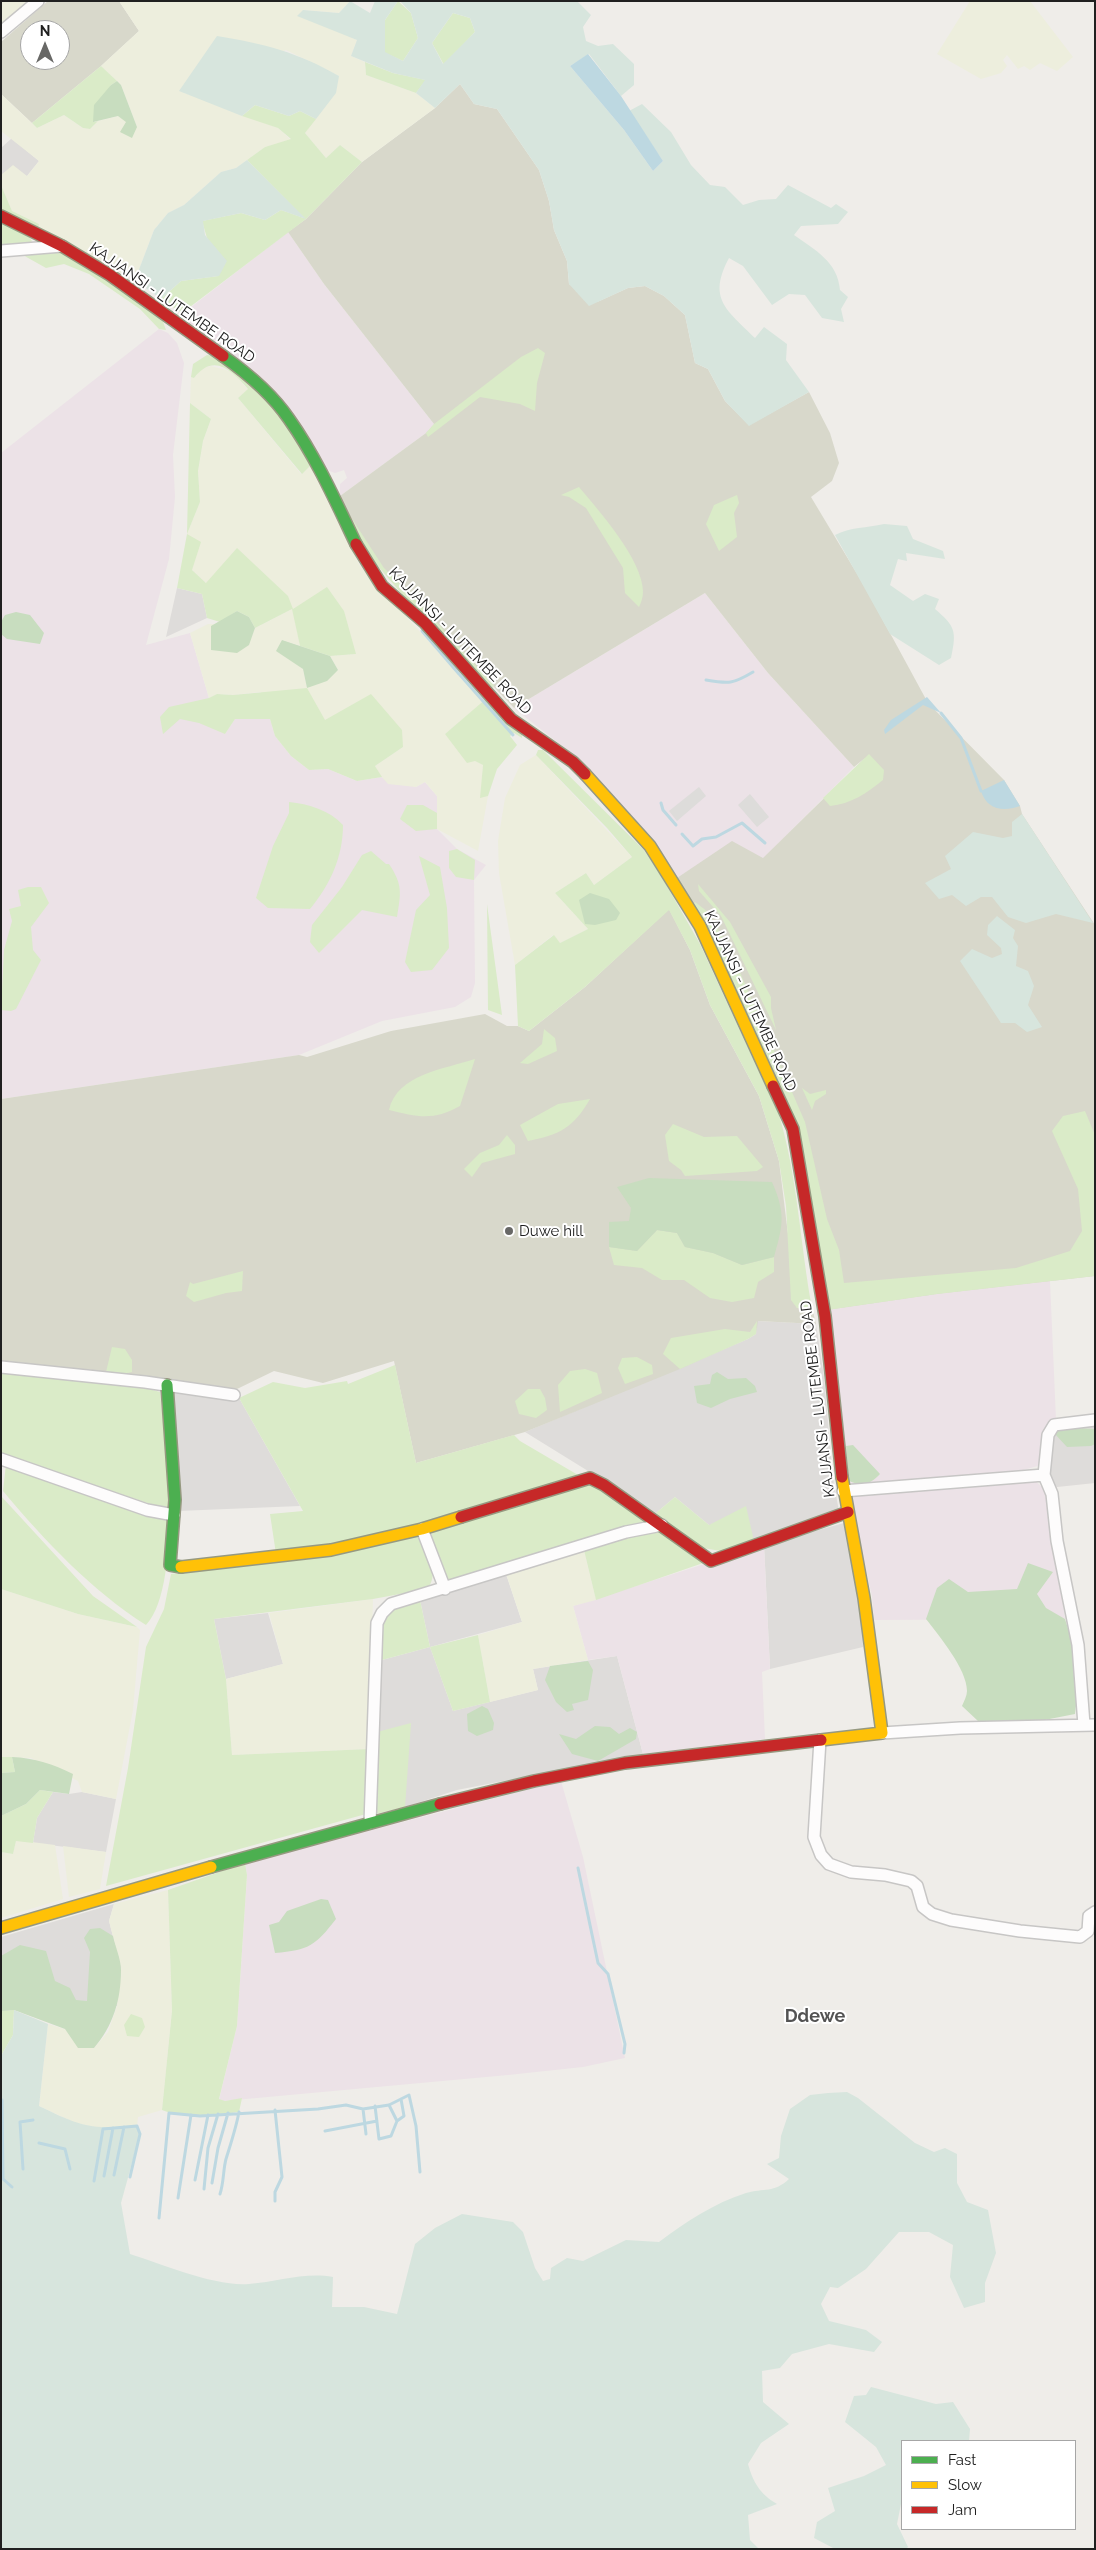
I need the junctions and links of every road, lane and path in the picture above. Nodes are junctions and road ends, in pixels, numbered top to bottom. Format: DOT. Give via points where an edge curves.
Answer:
graph roads {
  1 [pos="38,1"];
  2 [pos="1,32"];
  3 [pos="1,216"];
  4 [pos="62,246"];
  5 [pos="1,251"];
  6 [pos="1,1367"];
  7 [pos="167,1385"];
  8 [pos="234,1395"];
  9 [pos="1095,1420"];
  10 [pos="1,1459"];
  11 [pos="1044,1475"];
  12 [pos="843,1491"];
  13 [pos="848,1512"];
  14 [pos="174,1515"];
  15 [pos="662,1525"];
  16 [pos="422,1529"];
  17 [pos="446,1589"];
  18 [pos="1090,1725"];
  19 [pos="882,1733"];
  20 [pos="820,1740"];
  21 [pos="370,1823"];
  22 [pos="1095,1912"];
  23 [pos="1,1928"];
  1 -- 2 [label="street"];
  3 -- 4 [label="street, KAJJANSI - LUTEMBE ROAD"];
  4 -- 5 [label="street"];
  4 -- 12 [label="street, KAJJANSI - LUTEMBE ROAD" via="110,274 248,374 289,418 329,487 361,554 382,586 425,623 511,719 573,762 650,846 678,888 700,926 793,1129 826,1316"];
  6 -- 7 [label="street"];
  7 -- 8 [label="street"];
  7 -- 14 [label="street"];
  9 -- 11 [label="street" via="1054,1425 1048,1435"];
  10 -- 14 [label="street" via="147,1510"];
  11 -- 12 [label="street"];
  11 -- 18 [label="street" via="1052,1494 1056,1541 1078,1645"];
  12 -- 13 [label="street, KAJJANSI - LUTEMBE ROAD"];
  13 -- 15 [label="street" via="711,1561"];
  13 -- 19 [label="street, KAJJANSI - LUTEMBE ROAD" via="864,1598"];
  14 -- 16 [label="street" via="170,1565 177,1567 309,1554"];
  15 -- 16 [label="street" via="590,1478"];
  15 -- 17 [label="street" via="626,1532"];
  16 -- 17 [label="street"];
  17 -- 21 [label="street" via="391,1604 377,1623"];
  18 -- 19 [label="street"];
  19 -- 20 [label="street"];
  20 -- 21 [label="street" via="716,1750 589,1769 476,1794"];
  20 -- 22 [label="street" via="814,1837 821,1855 830,1864 850,1872 911,1881 917,1886 923,1907 932,1914 951,1920 1080,1937 1088,1931 1089,1916"];
  21 -- 23 [label="street"];
}
